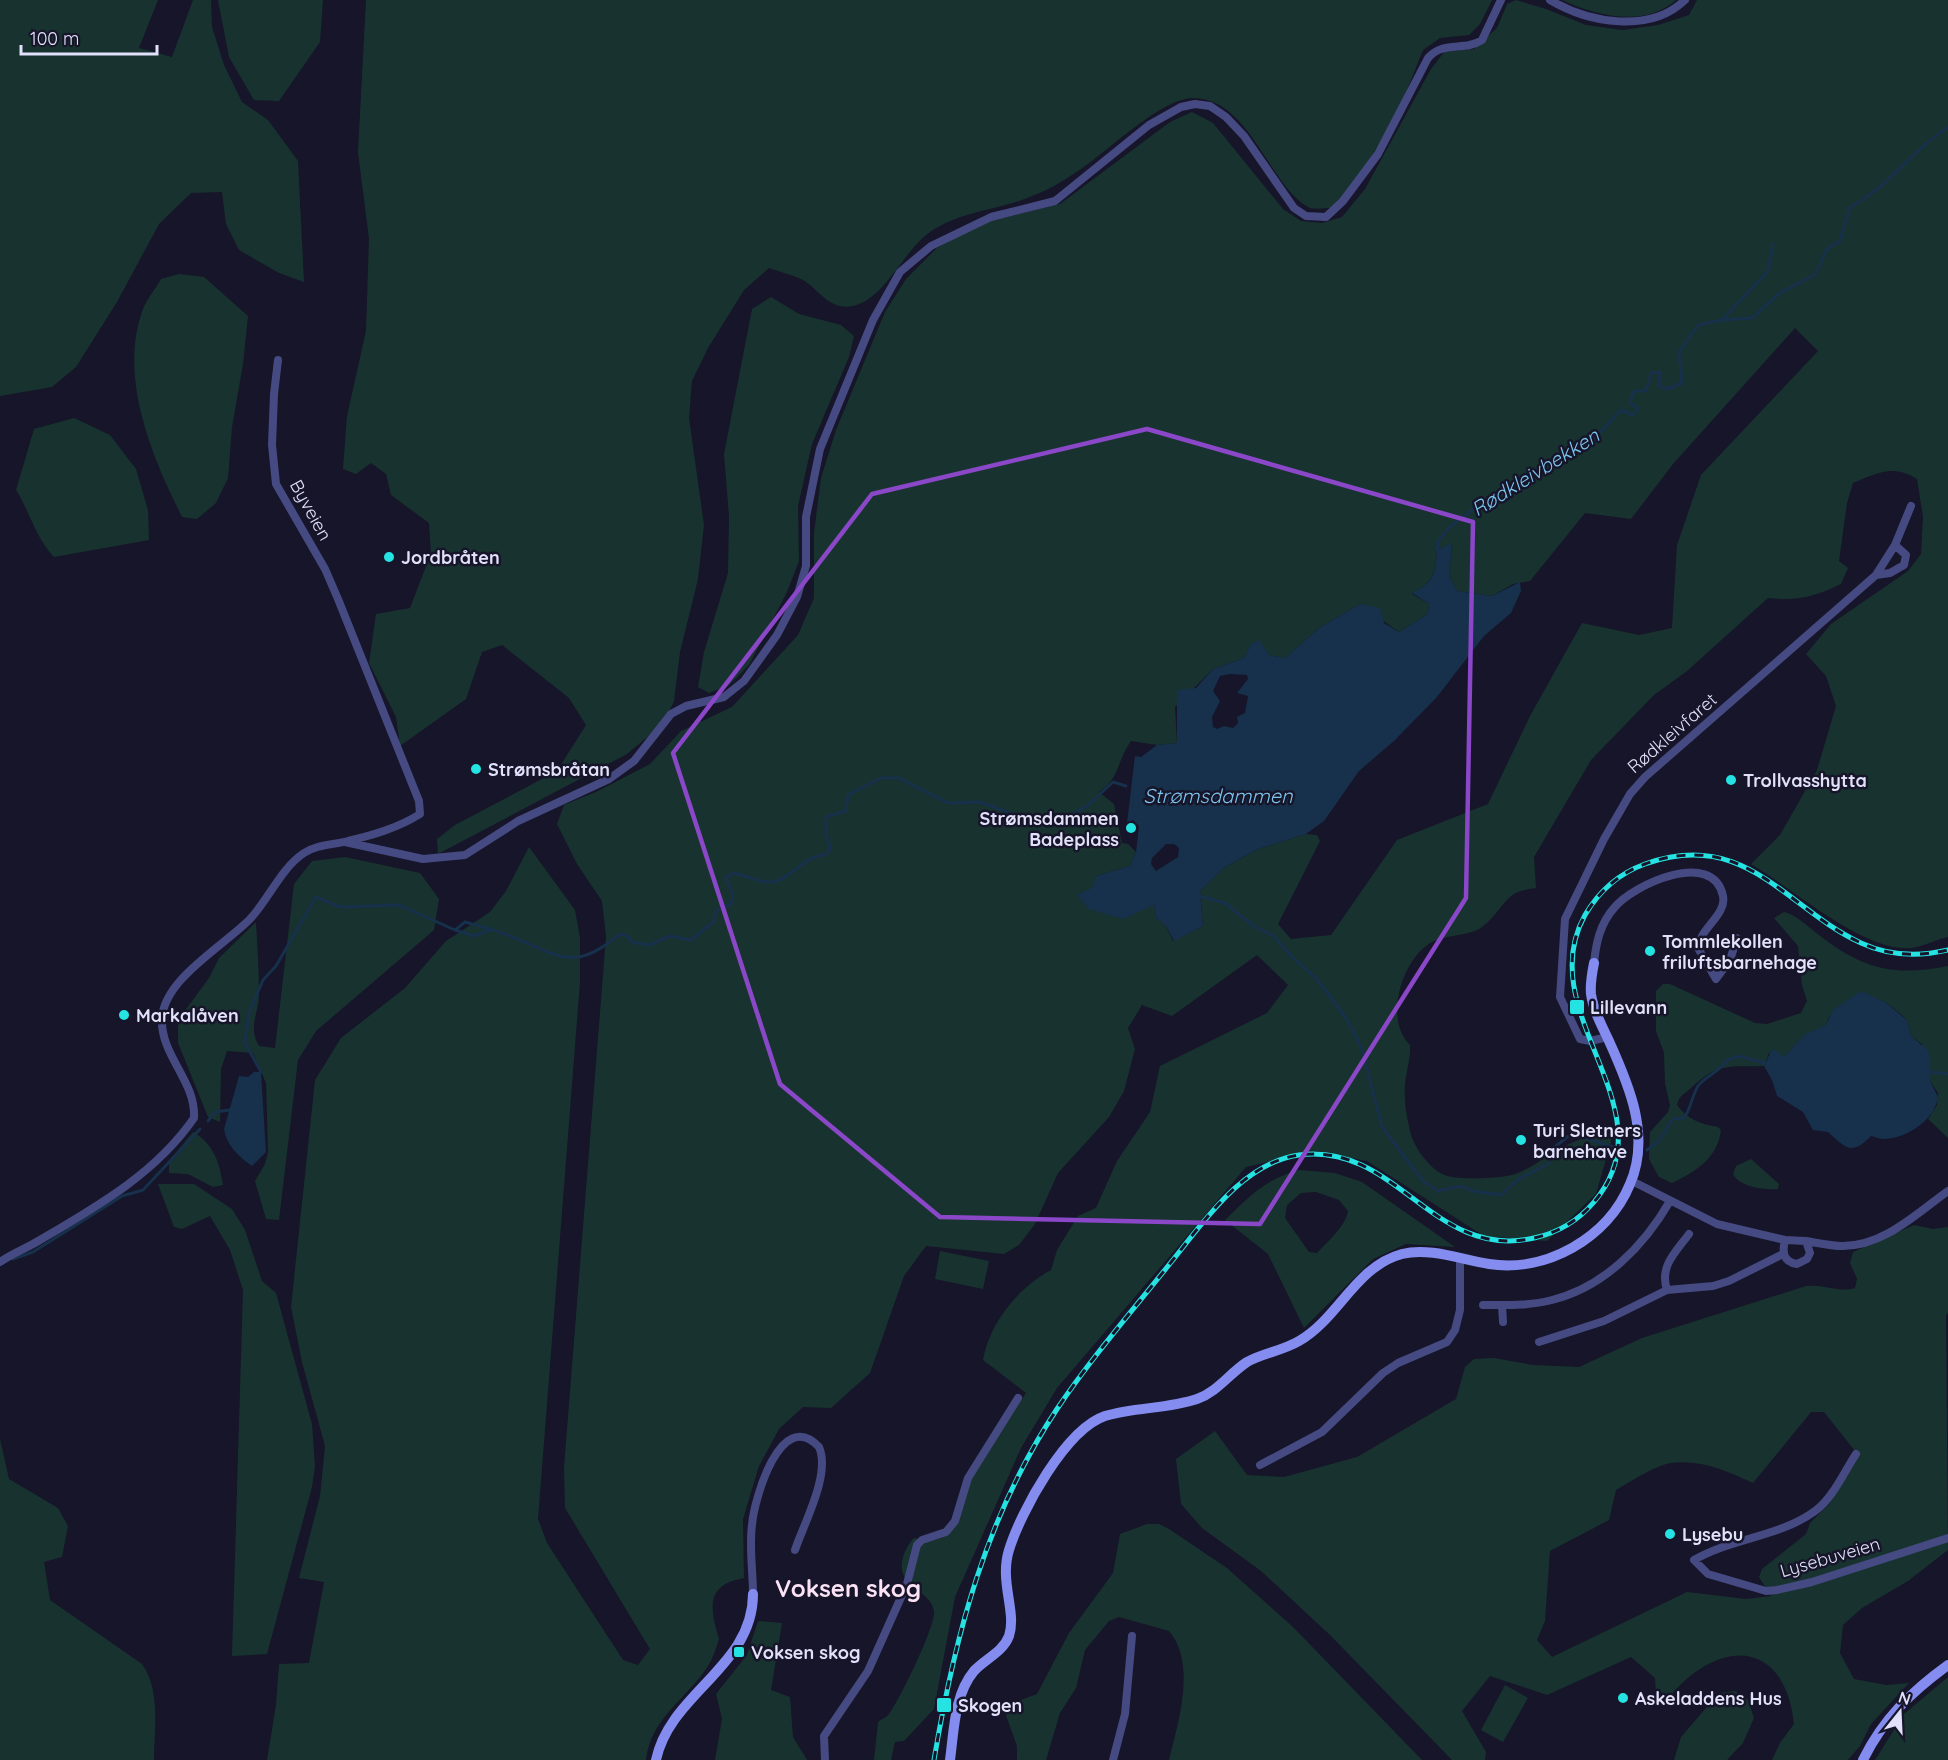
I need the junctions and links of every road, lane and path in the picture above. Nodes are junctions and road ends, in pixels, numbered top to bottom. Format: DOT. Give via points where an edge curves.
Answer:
graph roads {
  1 [pos="1501,0"];
  2 [pos="1550,0"];
  3 [pos="1685,0"];
  4 [pos="278,360"];
  5 [pos="1911,506"];
  6 [pos="1896,545"];
  7 [pos="1876,575"];
  8 [pos="345,842"];
  9 [pos="1737,938"];
  10 [pos="1594,963"];
  11 [pos="1608,1037"];
  12 [pos="1632,1181"];
  13 [pos="1948,1191"];
  14 [pos="1670,1201"];
  15 [pos="1689,1234"];
  16 [pos="1785,1239"];
  17 [pos="1806,1241"];
  18 [pos="1783,1254"];
  19 [pos="1460,1259"];
  20 [pos="0,1262"];
  21 [pos="1667,1290"];
  22 [pos="1483,1305"];
  23 [pos="1502,1305"];
  24 [pos="1503,1322"];
  25 [pos="1539,1342"];
  26 [pos="1017,1398"];
  27 [pos="1856,1454"];
  28 [pos="1260,1465"];
  29 [pos="1948,1538"];
  30 [pos="795,1551"];
  31 [pos="753,1594"];
  32 [pos="1132,1636"];
  33 [pos="1948,1665"];
  34 [pos="656,1760"];
  35 [pos="825,1760"];
  36 [pos="950,1760"];
  37 [pos="1113,1760"];
  38 [pos="1863,1760"];
  1 -- 8 [label="street" via="1482,40 1439,48 1428,57 1378,154 1326,218 1306,216 1294,208 1244,136 1219,111 1198,103 1181,107 1149,125 1055,201 978,222 930,246 892,282 873,320 820,449 806,517 806,566 797,597 777,635 744,681 724,697 670,714 640,754 609,779 518,820 465,855 423,859"];
  2 -- 3 [label="street" via="1577,14 1630,20 1665,15"];
  4 -- 8 [label="street, Byveien" via="272,445 276,484 325,569 419,801 420,814 392,828"];
  5 -- 6 [label="street, Rødkleivfaret"];
  6 -- 7 [label="street, Rødkleivfaret"];
  6 -- 7 [label="street, Rødkleivfaret" via="1906,555 1904,565"];
  7 -- 11 [label="street, Rødkleivfaret" via="1645,777 1612,824 1567,914 1560,997 1580,1039"];
  8 -- 20 [label="street" via="321,845 303,853 249,920 197,965 171,996 161,1018 165,1041 186,1082 194,1118 167,1153 138,1178"];
  9 -- 10 [label="street" via="1730,960 1716,979 1698,948 1723,906 1722,891 1703,875 1676,874 1641,886 1614,906 1602,925"];
  10 -- 11 [label="street" via="1591,996"];
  11 -- 12 [label="street" via="1637,1118 1638,1152"];
  12 -- 14 [label="street"];
  12 -- 19 [label="street" via="1609,1218 1567,1251 1521,1265"];
  13 -- 17 [label="street" via="1911,1219 1863,1243 1842,1246"];
  14 -- 16 [label="street" via="1718,1224"];
  14 -- 23 [label="street" via="1637,1247 1590,1285 1552,1300"];
  15 -- 21 [label="street" via="1666,1267"];
  16 -- 17 [label="street"];
  16 -- 18 [label="street"];
  17 -- 18 [label="street" via="1810,1253 1803,1263 1791,1263"];
  18 -- 21 [label="street" via="1713,1286"];
  19 -- 28 [label="street" via="1460,1310 1447,1342 1398,1363 1322,1432"];
  19 -- 36 [label="street" via="1420,1253 1392,1258 1371,1271 1306,1337 1249,1361 1211,1393 1188,1402 1106,1416 1083,1428 1055,1462 1010,1547 1005,1571 1011,1620 1008,1637 972,1674 963,1689"];
  21 -- 25 [label="street" via="1604,1321"];
  22 -- 23 [label="street"];
  23 -- 24 [label="street"];
  26 -- 35 [label="street" via="968,1478 955,1521 946,1532 917,1545 906,1584 868,1671 824,1736"];
  27 -- 29 [label="street, Lysebuveien" via="1815,1512 1694,1560 1708,1574 1766,1591 1812,1582"];
  30 -- 31 [label="street" via="821,1479 819,1447 799,1436 782,1446 760,1488 751,1532"];
  31 -- 34 [label="street" via="750,1619 737,1647 674,1718 660,1742"];
  32 -- 37 [label="street" via="1125,1714"];
  33 -- 38 [label="street" via="1897,1708"];
}
